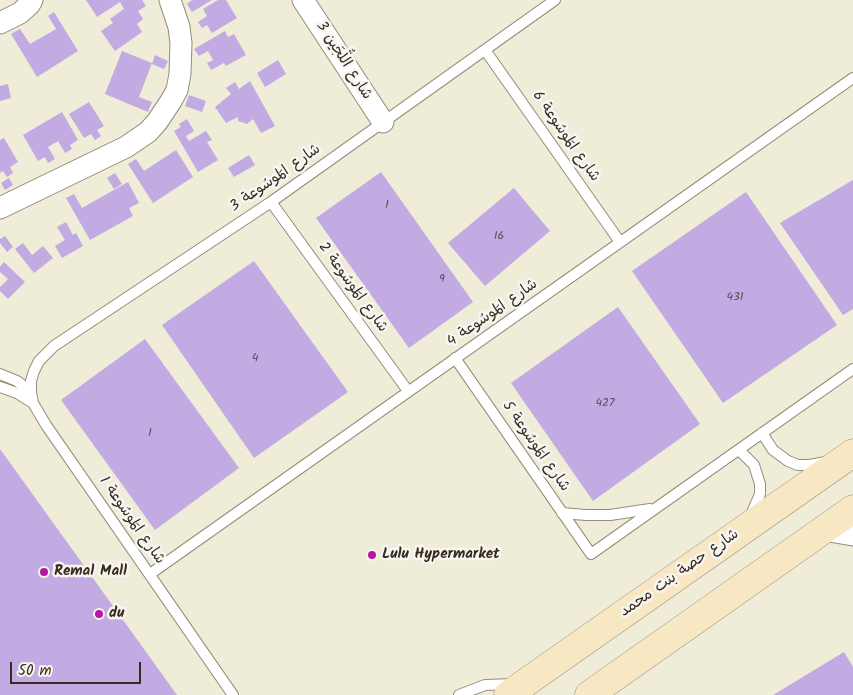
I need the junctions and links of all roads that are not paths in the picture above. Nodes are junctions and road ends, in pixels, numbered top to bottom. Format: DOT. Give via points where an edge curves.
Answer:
graph roads {
  1 [pos="32,0"];
  2 [pos="170,0"];
  3 [pos="304,0"];
  4 [pos="555,0"];
  5 [pos="0,23"];
  6 [pos="485,50"];
  7 [pos="853,78"];
  8 [pos="383,122"];
  9 [pos="270,202"];
  10 [pos="0,208"];
  11 [pos="620,242"];
  12 [pos="455,358"];
  13 [pos="853,369"];
  14 [pos="0,374"];
  15 [pos="0,388"];
  16 [pos="408,391"];
  17 [pos="31,392"];
  18 [pos="34,403"];
  19 [pos="762,433"];
  20 [pos="739,450"];
  21 [pos="851,455"];
  22 [pos="656,507"];
  23 [pos="853,509"];
  24 [pos="562,513"];
  25 [pos="823,530"];
  26 [pos="738,533"];
  27 [pos="853,535"];
  28 [pos="150,574"];
  29 [pos="515,690"];
  30 [pos="233,695"];
  31 [pos="459,695"];
  32 [pos="589,695"];
  1 -- 5 [label="street" via="20,13"];
  2 -- 10 [label="street" via="179,27 180,74 172,101 157,122 126,147"];
  3 -- 8 [label="street, شارع اللُّجَين 3"];
  4 -- 6 [label="lane, شارع المَوسُوعة 3"];
  6 -- 8 [label="lane, شارع المَوسُوعة 3"];
  6 -- 11 [label="lane, شارع المَوسُوعة 6"];
  7 -- 11 [label="lane, شارع المَوسُوعة 4"];
  8 -- 9 [label="lane, شارع المَوسُوعة 3"];
  9 -- 16 [label="lane, شارع المَوسُوعة 2"];
  9 -- 17 [label="lane, شارع المَوسُوعة 3" via="54,346 39,361 31,381"];
  11 -- 12 [label="lane, شارع المَوسُوعة 4"];
  12 -- 16 [label="lane, شارع المَوسُوعة 4"];
  12 -- 24 [label="lane, شارع المَوسُوعة 5"];
  13 -- 19 [label="lane"];
  14 -- 17 [label="lane"];
  15 -- 18 [label="lane"];
  16 -- 28 [label="lane, شارع المَوسُوعة 4"];
  17 -- 18 [label="lane, شارع المَوسُوعة 1"];
  18 -- 28 [label="lane, شارع المَوسُوعة 1"];
  19 -- 20 [label="lane"];
  19 -- 21 [label="lane" via="780,456 798,464 809,465"];
  20 -- 22 [label="lane"];
  20 -- 26 [label="lane" via="754,465 760,489 756,505"];
  21 -- 26 [label="main road, شارع حصة بنت محمد"];
  22 -- 24 [label="lane" via="610,515"];
  22 -- 24 [label="lane, شارع المَوسُوعة 5" via="590,554"];
  23 -- 25 [label="main road"];
  25 -- 27 [label="street"];
  25 -- 32 [label="main road"];
  26 -- 29 [label="main road, شارع حصة بنت محمد"];
  28 -- 30 [label="lane, شارع المَوسُوعة 1"];
  29 -- 31 [label="lane" via="510,683 485,685"];
}
